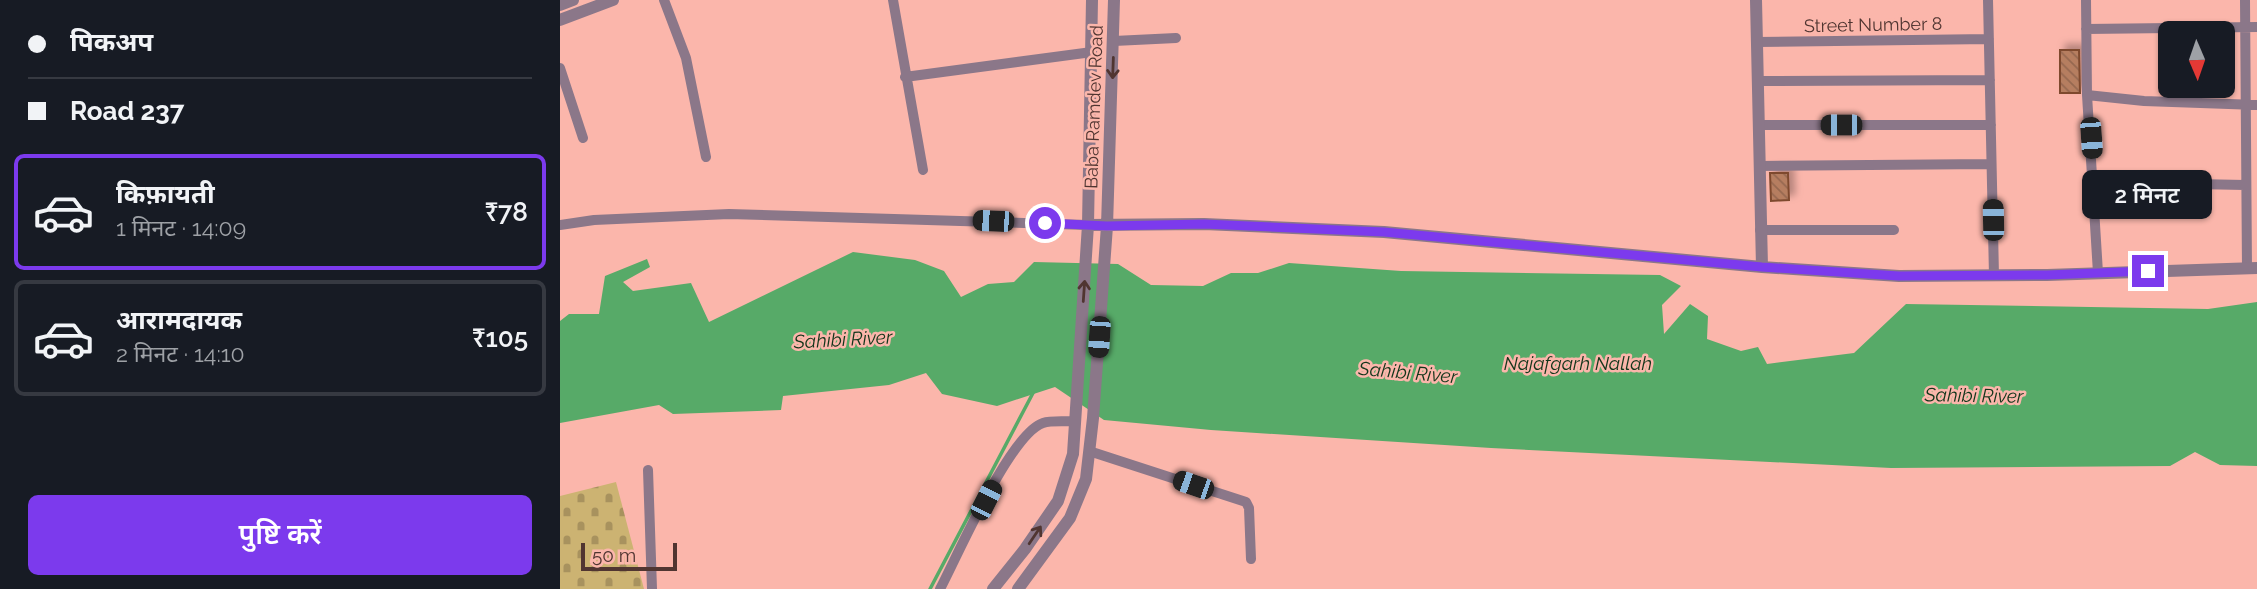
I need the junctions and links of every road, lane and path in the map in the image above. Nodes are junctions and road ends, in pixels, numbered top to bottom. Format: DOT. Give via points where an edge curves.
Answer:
graph roads {
  1 [pos="573,0"];
  2 [pos="613,0"];
  3 [pos="664,0"];
  4 [pos="893,0"];
  5 [pos="1092,0"];
  6 [pos="1114,0"];
  7 [pos="1756,0"];
  8 [pos="1988,0"];
  9 [pos="2086,0"];
  10 [pos="2245,0"];
  11 [pos="560,5"];
  12 [pos="560,20"];
  13 [pos="2246,27"];
  14 [pos="2257,27"];
  15 [pos="2086,29"];
  16 [pos="1176,38"];
  17 [pos="1989,39"];
  18 [pos="1114,41"];
  19 [pos="1757,42"];
  20 [pos="1092,52"];
  21 [pos="560,68"];
  22 [pos="2252,71"];
  23 [pos="905,77"];
  24 [pos="1990,80"];
  25 [pos="1757,81"];
  26 [pos="2087,95"];
  27 [pos="2252,105"];
  28 [pos="1758,125"];
  29 [pos="1991,125"];
  30 [pos="583,138"];
  31 [pos="2245,149"];
  32 [pos="2257,149"];
  33 [pos="706,157"];
  34 [pos="1992,164"];
  35 [pos="1759,166"];
  36 [pos="923,170"];
  37 [pos="2094,182"];
  38 [pos="2245,185"];
  39 [pos="560,225"];
  40 [pos="1088,225"];
  41 [pos="1107,226"];
  42 [pos="1760,230"];
  43 [pos="1894,230"];
  44 [pos="1762,267"];
  45 [pos="2252,269"];
  46 [pos="2098,273"];
  47 [pos="1994,276"];
  48 [pos="1076,418"];
  49 [pos="1093,423"];
  50 [pos="1090,451"];
  51 [pos="648,470"];
  52 [pos="1251,559"];
  53 [pos="652,589"];
  54 [pos="940,589"];
  55 [pos="993,589"];
  56 [pos="1018,589"];
  1 -- 11 [label="street"];
  2 -- 12 [label="street"];
  3 -- 33 [label="street" via="686,58"];
  4 -- 23 [label="street"];
  5 -- 20 [label="street"];
  6 -- 18 [label="street, Baba Ramdev Road"];
  7 -- 19 [label="street"];
  8 -- 17 [label="street"];
  9 -- 15 [label="street"];
  10 -- 13 [label="street"];
  13 -- 14 [label="street"];
  13 -- 15 [label="street"];
  13 -- 22 [label="street"];
  15 -- 26 [label="street"];
  16 -- 18 [label="street"];
  17 -- 19 [label="street, Street Number 8"];
  17 -- 24 [label="street"];
  18 -- 41 [label="street, Baba Ramdev Road, one-way"];
  19 -- 25 [label="street"];
  20 -- 23 [label="street"];
  20 -- 40 [label="street"];
  21 -- 30 [label="street"];
  22 -- 27 [label="street"];
  23 -- 36 [label="street"];
  24 -- 25 [label="street"];
  24 -- 29 [label="street"];
  25 -- 28 [label="street"];
  26 -- 27 [label="street"];
  26 -- 37 [label="street"];
  27 -- 31 [label="street"];
  28 -- 29 [label="street"];
  28 -- 35 [label="street"];
  29 -- 34 [label="street"];
  31 -- 32 [label="street"];
  31 -- 38 [label="street"];
  34 -- 35 [label="street"];
  34 -- 47 [label="street"];
  35 -- 42 [label="street"];
  37 -- 38 [label="street"];
  37 -- 46 [label="street"];
  38 -- 45 [label="street"];
  39 -- 40 [label="street" via="729,214"];
  40 -- 41 [label="street"];
  48 -- 40 [label="street, one-way"];
  41 -- 44 [label="street" via="1204,224 1384,232"];
  41 -- 49 [label="street, Baba Ramdev Road"];
  42 -- 43 [label="street"];
  42 -- 44 [label="street"];
  44 -- 47 [label="street" via="1899,276"];
  45 -- 46 [label="street"];
  46 -- 47 [label="street"];
  48 -- 49 [label="street"];
  48 -- 54 [label="street" via="1044,423 1029,432 1009,457"];
  55 -- 48 [label="street, one-way" via="1058,501 1073,454"];
  49 -- 50 [label="street"];
  50 -- 52 [label="street" via="1246,502"];
  50 -- 56 [label="street" via="1086,479 1070,518"];
  51 -- 53 [label="street"];
}
